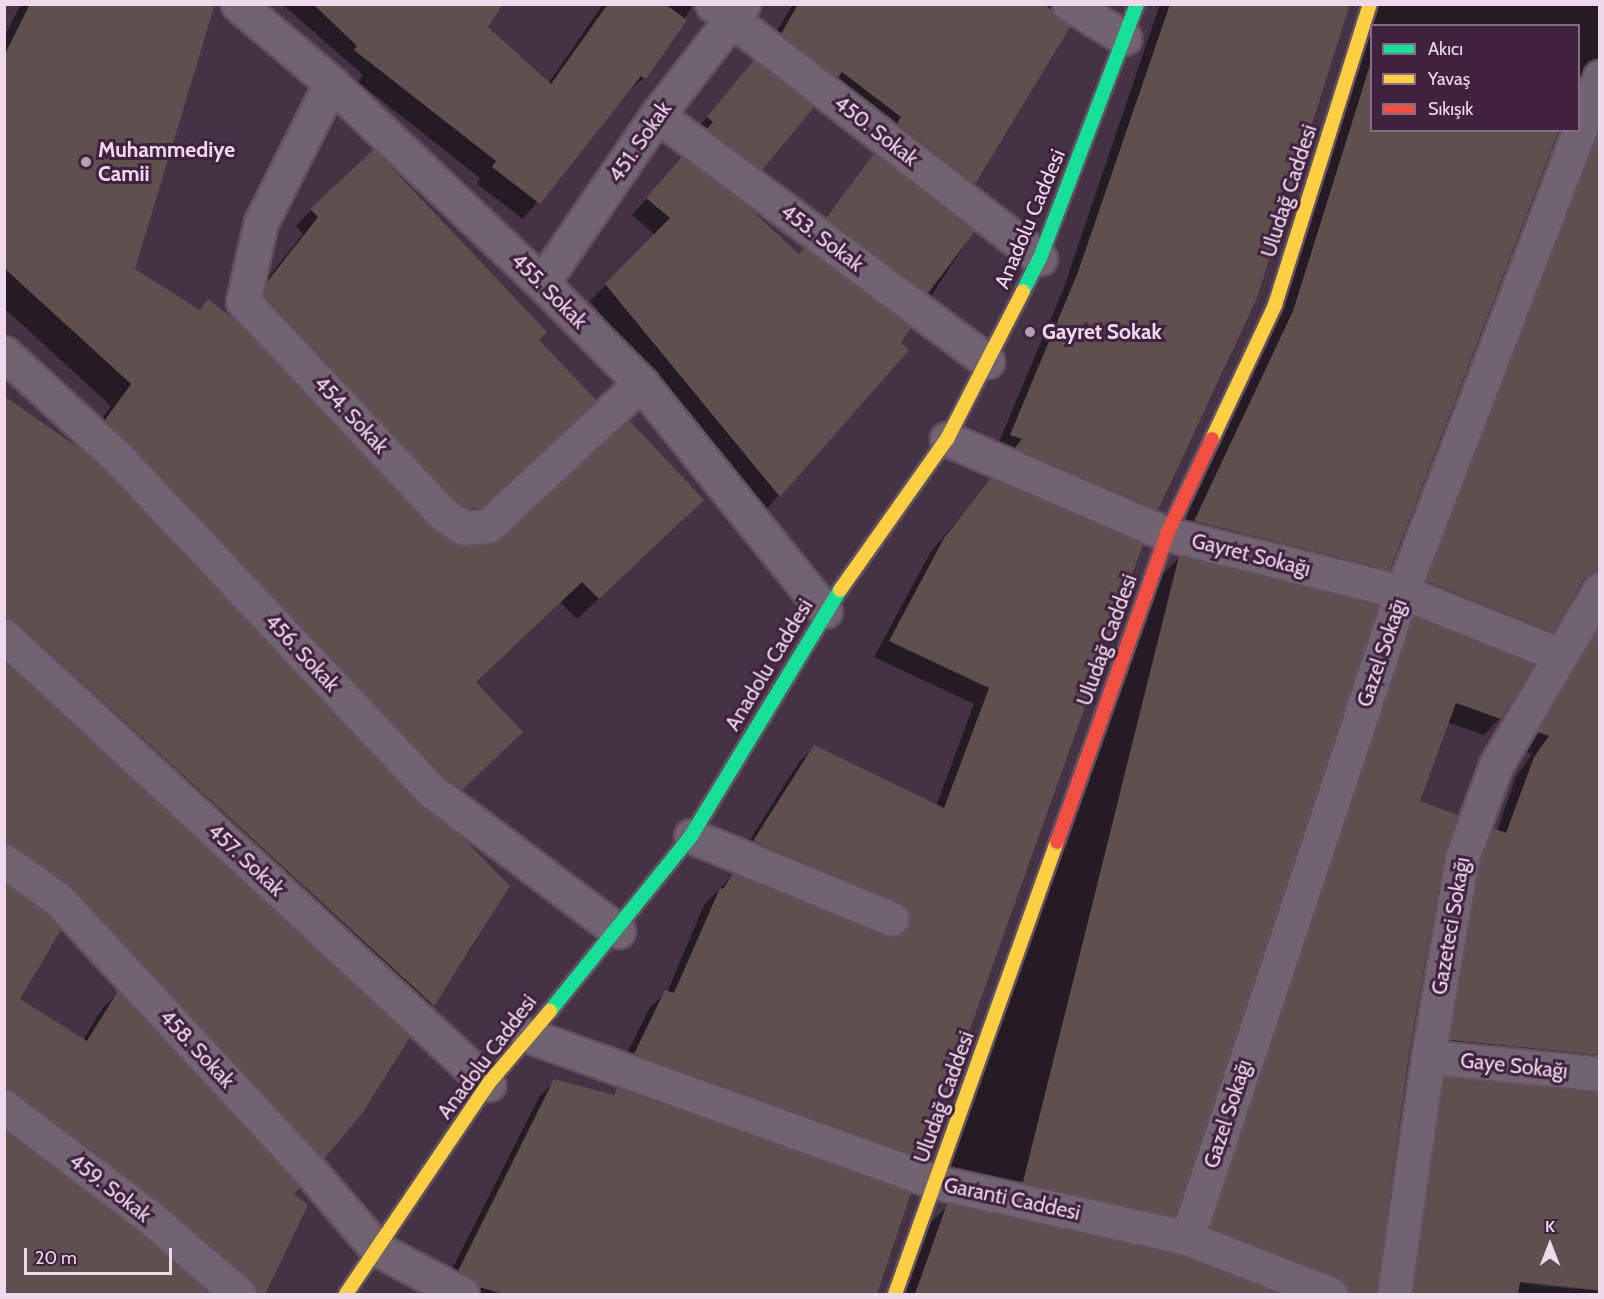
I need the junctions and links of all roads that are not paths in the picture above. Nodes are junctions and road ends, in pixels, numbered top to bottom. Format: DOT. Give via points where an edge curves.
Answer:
graph roads {
  1 [pos="238,4"];
  2 [pos="1069,4"];
  3 [pos="1137,4"];
  4 [pos="1370,4"];
  5 [pos="729,9"];
  6 [pos="1124,38"];
  7 [pos="1599,77"];
  8 [pos="331,83"];
  9 [pos="657,115"];
  10 [pos="1580,127"];
  11 [pos="1578,132"];
  12 [pos="1040,258"];
  13 [pos="542,283"];
  14 [pos="4,353"];
  15 [pos="987,361"];
  16 [pos="640,383"];
  17 [pos="947,439"];
  18 [pos="1167,534"];
  19 [pos="1599,589"];
  20 [pos="1402,592"];
  21 [pos="825,611"];
  22 [pos="4,636"];
  23 [pos="1560,655"];
  24 [pos="691,836"];
  25 [pos="4,861"];
  26 [pos="892,919"];
  27 [pos="618,931"];
  28 [pos="527,1035"];
  29 [pos="1428,1057"];
  30 [pos="1599,1074"];
  31 [pos="488,1084"];
  32 [pos="4,1107"];
  33 [pos="935,1182"];
  34 [pos="1187,1238"];
  35 [pos="377,1249"];
  36 [pos="239,1294"];
  37 [pos="346,1294"];
  38 [pos="462,1294"];
  39 [pos="895,1294"];
  40 [pos="1330,1294"];
  41 [pos="1394,1294"];
  1 -- 8 [label="street, 455. Sokak"];
  2 -- 6 [label="street"];
  3 -- 6 [label="main road, Anadolu Caddesi"];
  4 -- 18 [label="main road, Uludağ Caddesi" via="1275,305"];
  5 -- 9 [label="street, 451. Sokak"];
  5 -- 12 [label="street, 450. Sokak"];
  6 -- 12 [label="main road, Anadolu Caddesi"];
  7 -- 10 [label="street, Gazel Sokağı"];
  8 -- 13 [label="street, 455. Sokak"];
  8 -- 16 [label="street, 454. Sokak" via="261,222 243,301 443,514 464,528 488,526"];
  9 -- 13 [label="street, 451. Sokak"];
  9 -- 15 [label="street, 453. Sokak"];
  11 -- 20 [label="street, Gazel Sokağı"];
  12 -- 15 [label="main road, Anadolu Caddesi"];
  13 -- 16 [label="street, 455. Sokak"];
  14 -- 27 [label="street, 456. Sokak" via="118,458 432,791"];
  15 -- 17 [label="main road, Anadolu Caddesi"];
  16 -- 21 [label="street, 455. Sokak"];
  17 -- 18 [label="street, Gayret Sokağı"];
  17 -- 21 [label="main road, Anadolu Caddesi"];
  18 -- 20 [label="street, Gayret Sokağı"];
  18 -- 33 [label="main road, Uludağ Caddesi"];
  19 -- 23 [label="street, Gazeteci Sokağı"];
  20 -- 23 [label="street, Gayret Sokağı"];
  20 -- 34 [label="street, Gazel Sokağı"];
  21 -- 24 [label="main road, Anadolu Caddesi"];
  22 -- 31 [label="street, 457. Sokak"];
  23 -- 29 [label="street, Gazeteci Sokağı" via="1496,765 1462,858"];
  24 -- 26 [label="street"];
  24 -- 27 [label="main road, Anadolu Caddesi"];
  25 -- 35 [label="street, 458. Sokak" via="58,899 311,1172"];
  27 -- 28 [label="main road, Anadolu Caddesi"];
  28 -- 31 [label="main road, Anadolu Caddesi"];
  28 -- 33 [label="street, Garanti Caddesi"];
  29 -- 30 [label="street, Gaye Sokağı"];
  29 -- 41 [label="street, Gazeteci Sokağı"];
  31 -- 35 [label="main road, Anadolu Caddesi"];
  32 -- 36 [label="street, 459. Sokak" via="147,1215"];
  33 -- 34 [label="street, Garanti Caddesi"];
  33 -- 39 [label="main road, Uludağ Caddesi"];
  34 -- 40 [label="street, Garanti Caddesi"];
  35 -- 37 [label="main road, Anadolu Caddesi"];
  35 -- 38 [label="street"];
}
